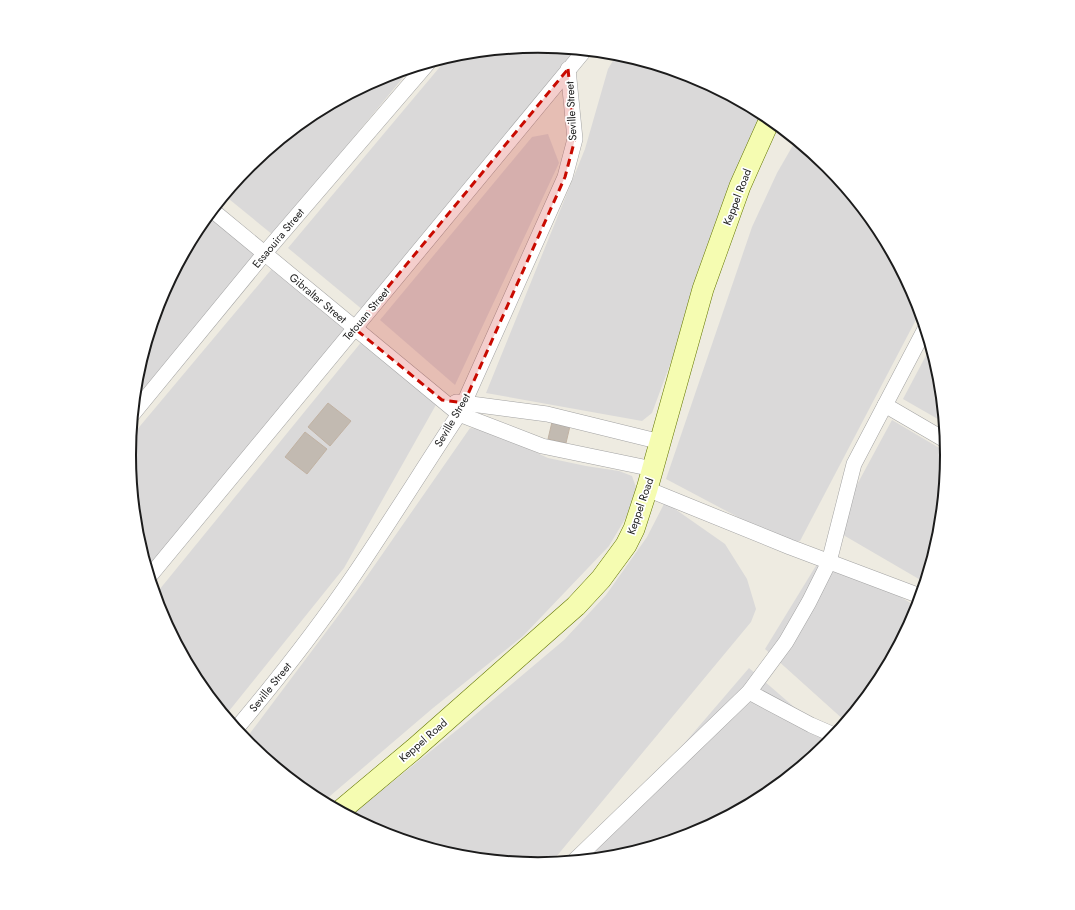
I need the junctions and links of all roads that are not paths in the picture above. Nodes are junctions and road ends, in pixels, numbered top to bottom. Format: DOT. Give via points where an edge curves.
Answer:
graph roads {
  1 [pos="580,55"];
  2 [pos="568,69"];
  3 [pos="422,70"];
  4 [pos="767,125"];
  5 [pos="216,214"];
  6 [pos="264,254"];
  7 [pos="354,328"];
  8 [pos="921,335"];
  9 [pos="886,405"];
  10 [pos="139,407"];
  11 [pos="461,408"];
  12 [pos="939,437"];
  13 [pos="661,442"];
  14 [pos="653,469"];
  15 [pos="648,489"];
  16 [pos="829,562"];
  17 [pos="153,572"];
  18 [pos="914,594"];
  19 [pos="749,692"];
  20 [pos="240,725"];
  21 [pos="828,732"];
  22 [pos="344,807"];
  23 [pos="580,855"];
  1 -- 2 [label="street, Tetouan Street"];
  2 -- 7 [label="street, Tetouan Street"];
  2 -- 11 [label="street, Seville Street" via="574,139 564,177"];
  3 -- 6 [label="street, Essaouira Street"];
  4 -- 13 [label="street, Keppel Road" via="740,186 703,289"];
  5 -- 6 [label="street, Gibraltar Street"];
  6 -- 7 [label="street, Gibraltar Street"];
  6 -- 10 [label="street, Essaouira Street"];
  7 -- 11 [label="street, Gibraltar Street" via="442,400"];
  7 -- 17 [label="street, Tetouan Street"];
  8 -- 9 [label="street"];
  9 -- 12 [label="street"];
  9 -- 16 [label="street" via="854,464"];
  11 -- 13 [label="street" via="547,414"];
  11 -- 14 [label="street" via="542,446"];
  11 -- 20 [label="street, Seville Street" via="331,608"];
  13 -- 14 [label="street, Keppel Road"];
  14 -- 15 [label="street, Keppel Road"];
  15 -- 16 [label="street"];
  15 -- 22 [label="street, Keppel Road" via="626,545 588,594"];
  16 -- 18 [label="street"];
  16 -- 19 [label="street" via="786,642"];
  19 -- 21 [label="street"];
  19 -- 23 [label="street"];
}
